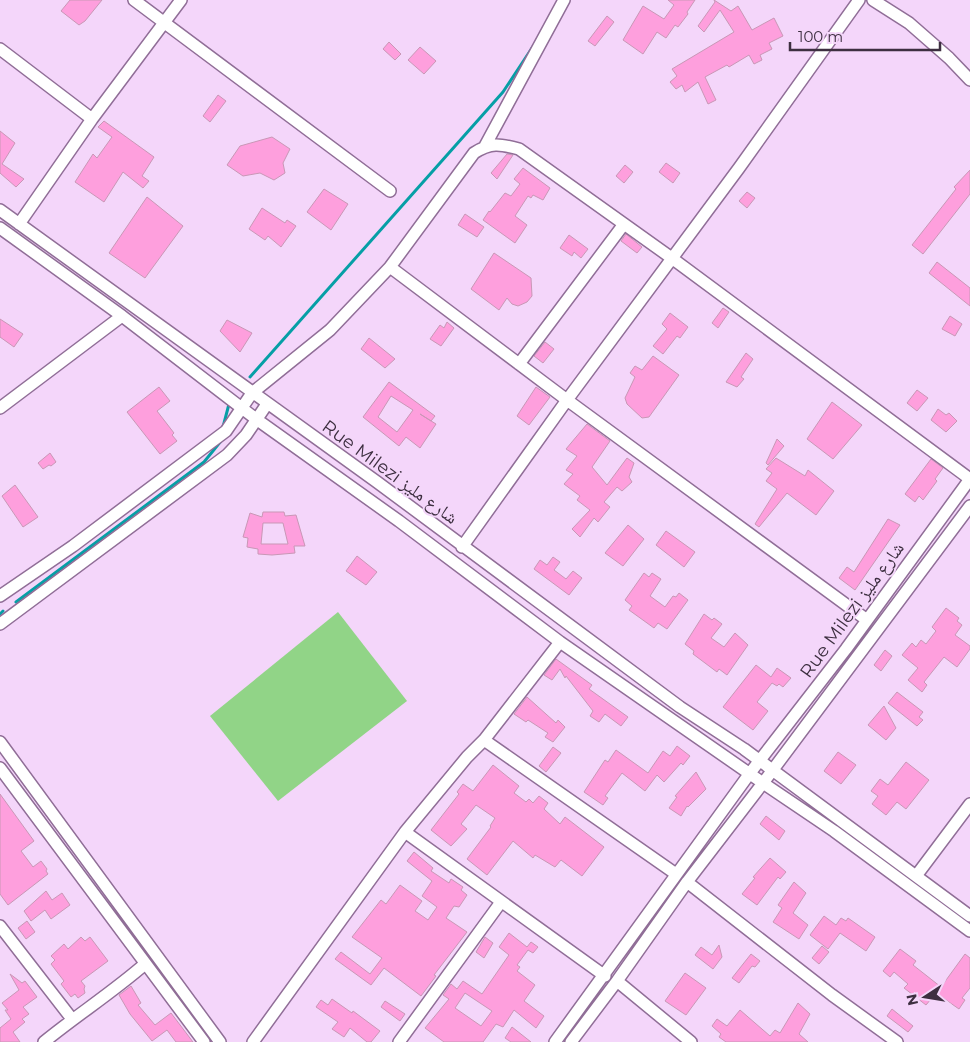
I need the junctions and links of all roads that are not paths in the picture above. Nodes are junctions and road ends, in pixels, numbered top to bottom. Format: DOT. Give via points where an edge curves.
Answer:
graph roads {
  1 [pos="134,0"];
  2 [pos="182,0"];
  3 [pos="564,0"];
  4 [pos="859,0"];
  5 [pos="873,0"];
  6 [pos="164,23"];
  7 [pos="0,48"];
  8 [pos="970,80"];
  9 [pos="92,118"];
  10 [pos="485,146"];
  11 [pos="390,191"];
  12 [pos="0,210"];
  13 [pos="19,224"];
  14 [pos="624,224"];
  15 [pos="0,228"];
  16 [pos="673,259"];
  17 [pos="390,267"];
  18 [pos="122,316"];
  19 [pos="519,364"];
  20 [pos="252,393"];
  21 [pos="567,400"];
  22 [pos="267,404"];
  23 [pos="1,406"];
  24 [pos="241,407"];
  25 [pos="256,419"];
  26 [pos="970,479"];
  27 [pos="970,506"];
  28 [pos="462,547"];
  29 [pos="0,596"];
  30 [pos="0,602"];
  31 [pos="16,612"];
  32 [pos="867,620"];
  33 [pos="0,624"];
  34 [pos="560,642"];
  35 [pos="484,740"];
  36 [pos="0,742"];
  37 [pos="760,760"];
  38 [pos="0,768"];
  39 [pos="773,770"];
  40 [pos="750,773"];
  41 [pos="763,783"];
  42 [pos="970,804"];
  43 [pos="405,832"];
  44 [pos="676,874"];
  45 [pos="916,876"];
  46 [pos="687,882"];
  47 [pos="501,902"];
  48 [pos="970,916"];
  49 [pos="0,926"];
  50 [pos="970,931"];
  51 [pos="145,964"];
  52 [pos="605,976"];
  53 [pos="617,981"];
  54 [pos="72,1020"];
  55 [pos="44,1042"];
  56 [pos="204,1042"];
  57 [pos="220,1042"];
  58 [pos="253,1042"];
  59 [pos="399,1042"];
  60 [pos="555,1042"];
  61 [pos="571,1042"];
  62 [pos="691,1042"];
  63 [pos="897,1042"];
  1 -- 6 [label="street"];
  2 -- 6 [label="street"];
  3 -- 10 [label="street"];
  4 -- 16 [label="street"];
  5 -- 8 [label="street" via="909,23"];
  6 -- 9 [label="street"];
  6 -- 11 [label="street"];
  7 -- 9 [label="street"];
  9 -- 13 [label="street"];
  10 -- 14 [label="street" via="500,144 519,149"];
  10 -- 17 [label="street" via="474,153"];
  12 -- 13 [label="street, Rue Milezi شارع مليز"];
  13 -- 20 [label="street, Rue Milezi شارع مليز"];
  14 -- 16 [label="street"];
  14 -- 19 [label="street"];
  15 -- 18 [label="street, Rue Milezi شارع مليز"];
  16 -- 21 [label="street"];
  16 -- 26 [label="street"];
  17 -- 19 [label="street"];
  17 -- 20 [label="street" via="330,330"];
  18 -- 23 [label="street"];
  18 -- 24 [label="street, Rue Milezi شارع مليز"];
  19 -- 21 [label="street"];
  20 -- 22 [label="street, Rue Milezi شارع مليز"];
  20 -- 24 [label="street"];
  21 -- 28 [label="street"];
  21 -- 32 [label="street"];
  22 -- 25 [label="street"];
  22 -- 28 [label="street, Rue Milezi شارع مليز"];
  24 -- 25 [label="street, Rue Milezi شارع مليز"];
  24 -- 29 [label="street" via="226,432 211,444 74,546"];
  25 -- 31 [label="street" via="227,456"];
  25 -- 34 [label="street, Rue Milezi شارع مليز"];
  26 -- 32 [label="street, Rue Milezi شارع مليز"];
  27 -- 39 [label="street, Rue Milezi شارع مليز"];
  28 -- 37 [label="street, Rue Milezi شارع مليز" via="680,707"];
  30 -- 31 [label="street"];
  31 -- 33 [label="street"];
  32 -- 37 [label="street, Rue Milezi شارع مليز"];
  34 -- 35 [label="street"];
  34 -- 40 [label="street, Rue Milezi شارع مليز"];
  35 -- 43 [label="street" via="460,764"];
  35 -- 44 [label="street"];
  36 -- 57 [label="street"];
  37 -- 39 [label="street, Rue Milezi شارع مليز"];
  37 -- 40 [label="street, Rue Milezi شارع مليز"];
  38 -- 51 [label="street"];
  39 -- 41 [label="street, Rue Milezi شارع مليز"];
  39 -- 45 [label="street"];
  40 -- 41 [label="street, Rue Milezi شارع مليز"];
  40 -- 44 [label="street"];
  41 -- 46 [label="street"];
  41 -- 50 [label="street"];
  42 -- 45 [label="street"];
  43 -- 47 [label="street"];
  43 -- 58 [label="street"];
  44 -- 52 [label="street"];
  45 -- 48 [label="street"];
  46 -- 53 [label="street"];
  46 -- 63 [label="street"];
  47 -- 52 [label="street"];
  47 -- 59 [label="street"];
  49 -- 54 [label="street"];
  51 -- 54 [label="street" via="114,991"];
  51 -- 56 [label="street"];
  52 -- 60 [label="street"];
  53 -- 61 [label="street"];
  53 -- 62 [label="street"];
  54 -- 55 [label="street"];
}
